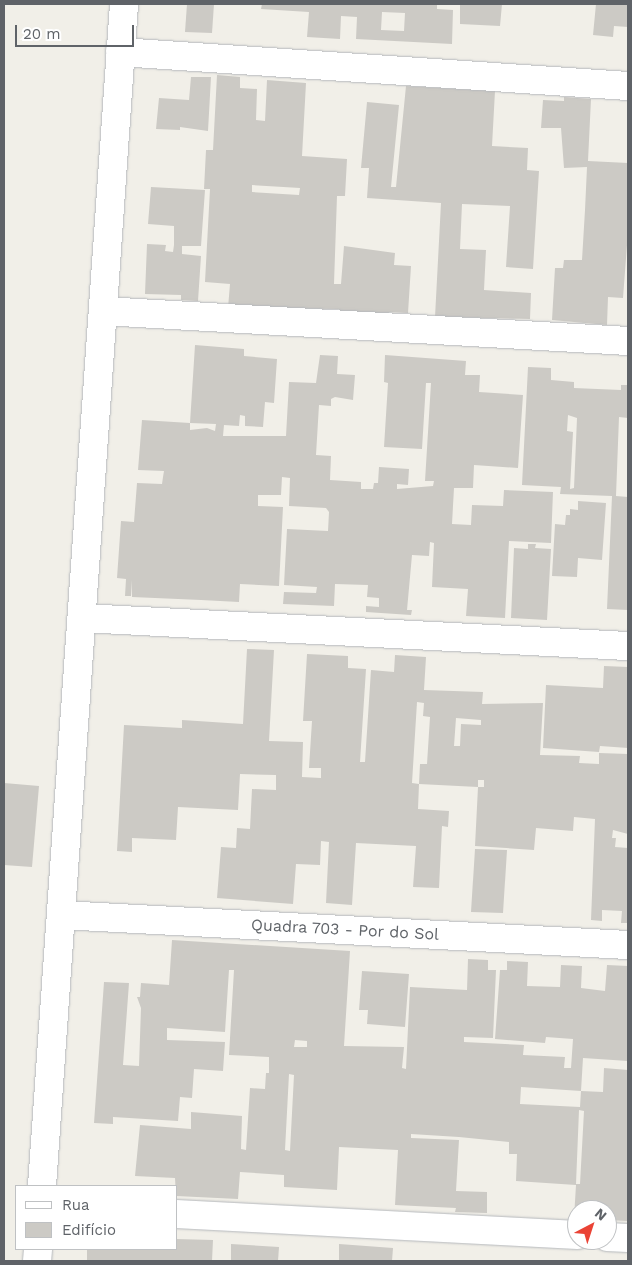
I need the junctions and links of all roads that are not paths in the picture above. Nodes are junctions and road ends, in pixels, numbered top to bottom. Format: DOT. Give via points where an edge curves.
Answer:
graph roads {
  1 [pos="124,4"];
  2 [pos="120,52"];
  3 [pos="628,86"];
  4 [pos="102,311"];
  5 [pos="628,341"];
  6 [pos="82,618"];
  7 [pos="628,646"];
  8 [pos="61,915"];
  9 [pos="628,945"];
  10 [pos="42,1185"];
  11 [pos="178,1214"];
  12 [pos="567,1234"];
  1 -- 2 [label="street"];
  2 -- 3 [label="street"];
  2 -- 4 [label="street"];
  4 -- 5 [label="street"];
  4 -- 6 [label="street"];
  6 -- 7 [label="street"];
  6 -- 8 [label="street"];
  8 -- 9 [label="street, Quadra 703 - Por do Sol"];
  8 -- 10 [label="street"];
  11 -- 12 [label="street"];
}
